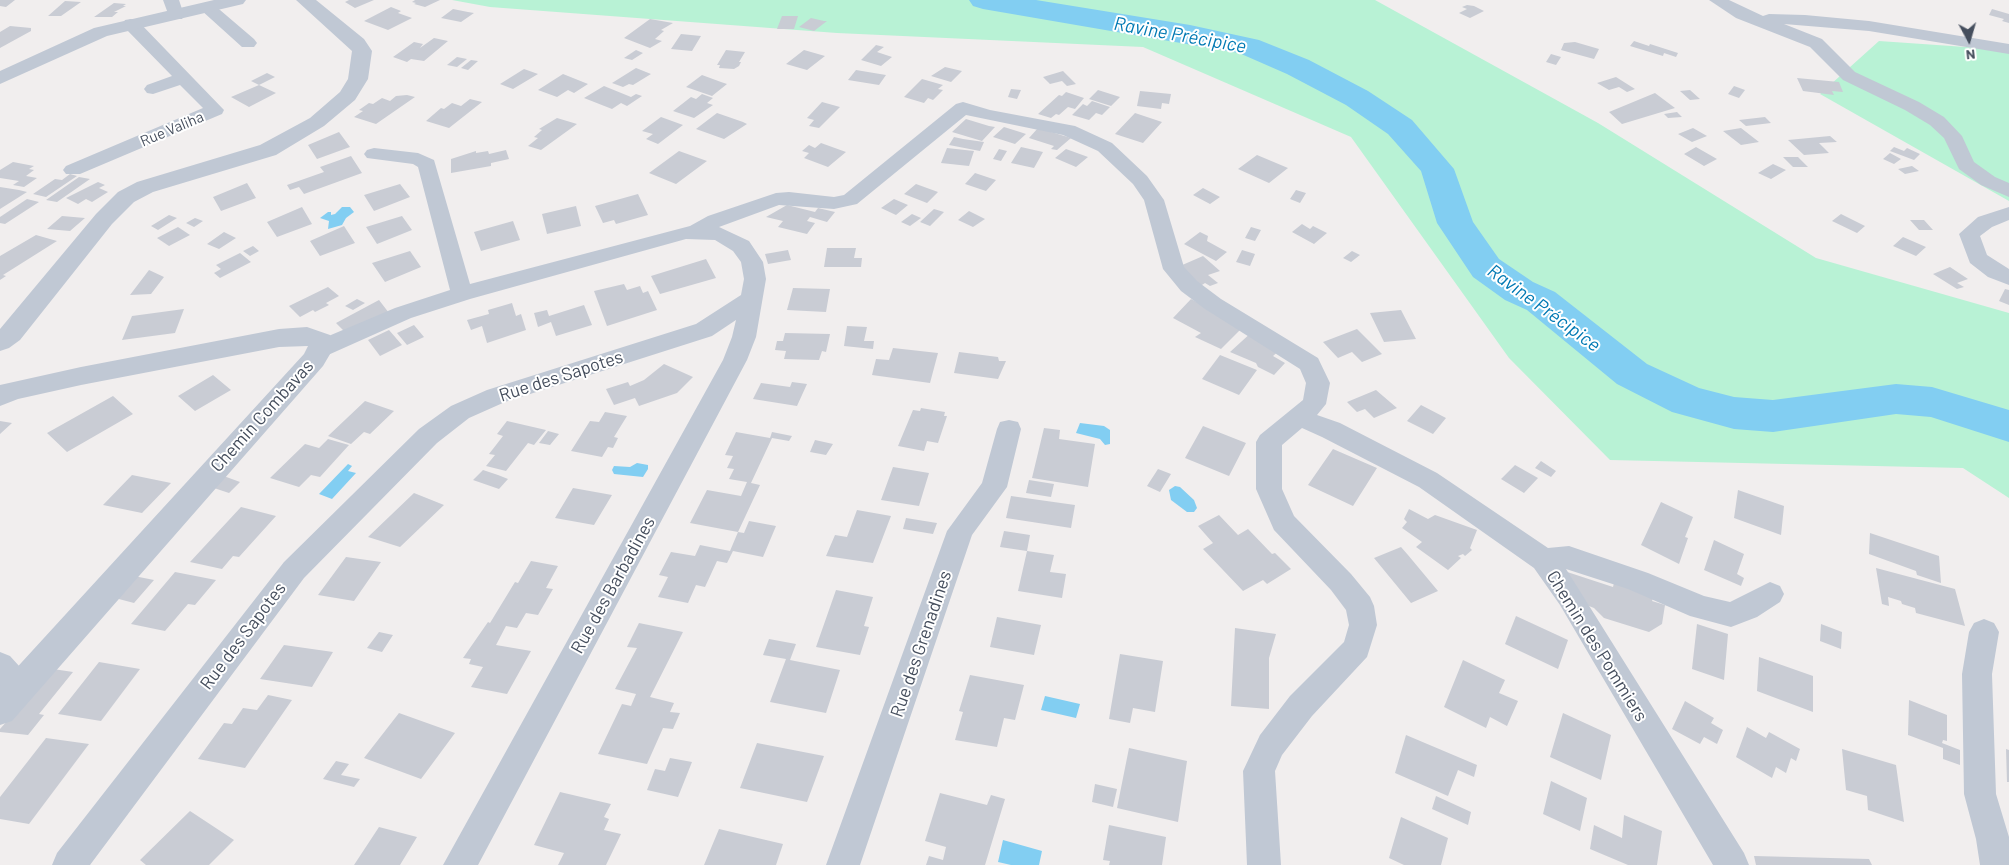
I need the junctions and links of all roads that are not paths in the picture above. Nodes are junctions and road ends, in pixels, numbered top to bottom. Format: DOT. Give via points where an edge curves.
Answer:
graph roads {
  1 [pos="236,0"];
  2 [pos="305,0"];
  3 [pos="1717,0"];
  4 [pos="173,7"];
  5 [pos="208,7"];
  6 [pos="1742,14"];
  7 [pos="131,24"];
  8 [pos="248,43"];
  9 [pos="2009,48"];
  10 [pos="0,78"];
  11 [pos="182,78"];
  12 [pos="153,89"];
  13 [pos="374,154"];
  14 [pos="73,170"];
  15 [pos="2009,191"];
  16 [pos="2009,213"];
  17 [pos="694,232"];
  18 [pos="2009,278"];
  19 [pos="462,294"];
  20 [pos="751,299"];
  21 [pos="0,342"];
  22 [pos="320,349"];
  23 [pos="0,396"];
  24 [pos="1298,417"];
  25 [pos="1008,429"];
  26 [pos="1544,560"];
  27 [pos="1770,594"];
  28 [pos="1984,632"];
  29 [pos="0,665"];
  30 [pos="19,688"];
  31 [pos="0,710"];
  32 [pos="2000,851"];
  33 [pos="69,865"];
  34 [pos="460,865"];
  35 [pos="843,865"];
  36 [pos="1264,865"];
  37 [pos="1732,865"];
  1 -- 5 [label="street"];
  2 -- 21 [label="street" via="357,43 362,51 358,79 348,96 317,122 268,150 145,187 126,197 104,219 11,334"];
  3 -- 6 [label="street"];
  4 -- 5 [label="street"];
  4 -- 7 [label="street"];
  5 -- 8 [label="street"];
  6 -- 9 [label="street" via="1869,26"];
  6 -- 15 [label="street" via="1816,43 1849,76 1937,121 1952,136 1966,165"];
  7 -- 10 [label="street" via="80,41"];
  7 -- 11 [label="street, Rue Valiha"];
  11 -- 12 [label="street"];
  11 -- 14 [label="street, Rue Valiha" via="215,110"];
  13 -- 19 [label="street" via="418,159 426,164"];
  16 -- 18 [label="street" via="1985,222 1968,234 1978,258"];
  17 -- 19 [label="street" via="649,241"];
  17 -- 20 [label="street" via="719,234 741,246 752,262 755,279"];
  17 -- 24 [label="street" via="776,199 834,203 850,200 963,108 1068,130 1105,147 1140,180 1154,200 1174,269 1189,286 1310,364 1318,383 1314,404"];
  19 -- 22 [label="street" via="404,313"];
  20 -- 33 [label="street, Rue des Sapotes" via="704,330 496,396 460,412 428,436 294,570"];
  20 -- 34 [label="street, Rue des Barbadines" via="744,337 735,360"];
  22 -- 23 [label="street, Chemin Combavas" via="321,341 307,336 279,338 81,376"];
  22 -- 30 [label="street, Chemin Combavas" via="314,360"];
  24 -- 26 [label="street, Chemin des Pommiers" via="1331,430 1428,480"];
  24 -- 36 [label="street" via="1269,442 1269,489 1282,522 1360,606 1363,625 1358,648 1301,706 1271,745 1259,771"];
  25 -- 35 [label="street, Rue des Grenadines" via="994,487 960,531"];
  26 -- 27 [label="street" via="1569,557 1700,607 1731,615"];
  26 -- 37 [label="street, Chemin des Pommiers" via="1570,597"];
  28 -- 32 [label="street" via="1977,674 1980,794"];
  29 -- 30 [label="street"];
  30 -- 31 [label="street, Chemin Combavas"];
}
